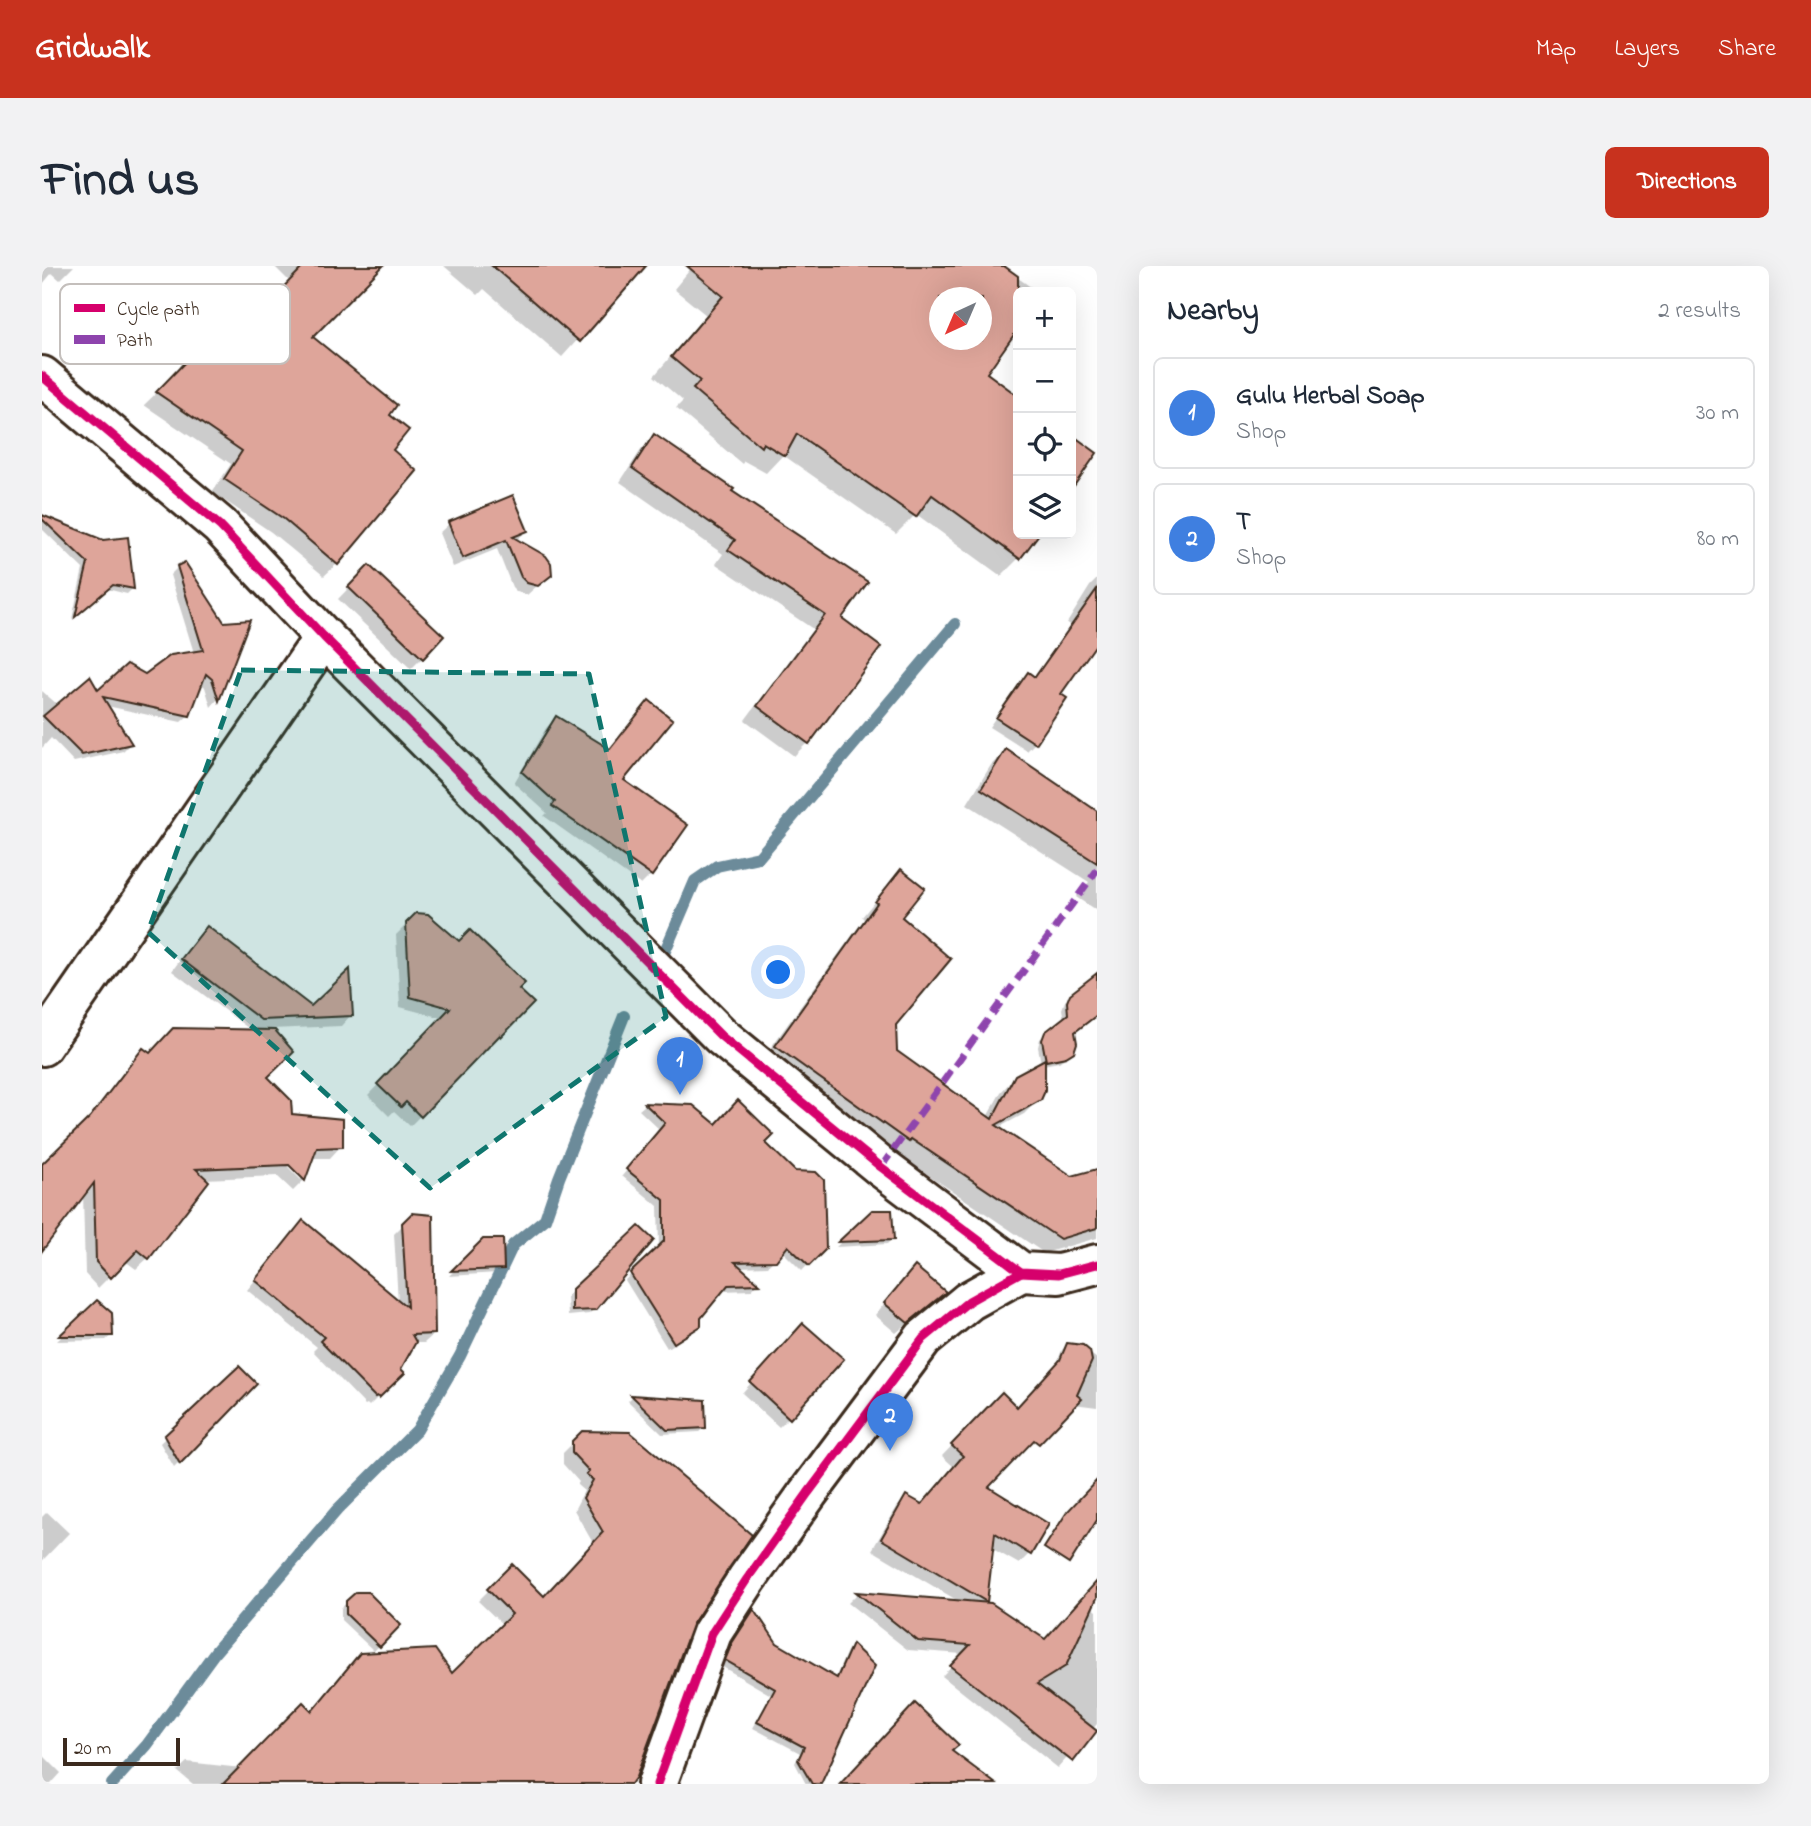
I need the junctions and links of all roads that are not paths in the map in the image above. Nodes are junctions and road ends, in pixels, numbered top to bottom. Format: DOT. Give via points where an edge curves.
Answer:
graph roads {
  1 [pos="42,376"];
  2 [pos="324,637"];
  3 [pos="42,1045"];
  4 [pos="1097,1264"];
  5 [pos="1021,1272"];
  6 [pos="657,1784"];
  1 -- 2 [label="street" via="220,526"];
  2 -- 3 [label="street"];
  2 -- 5 [label="street" via="721,1036 881,1167"];
  4 -- 5 [label="street" via="1059,1274"];
  5 -- 6 [label="street" via="969,1301 923,1339 755,1568 712,1633"];
}
